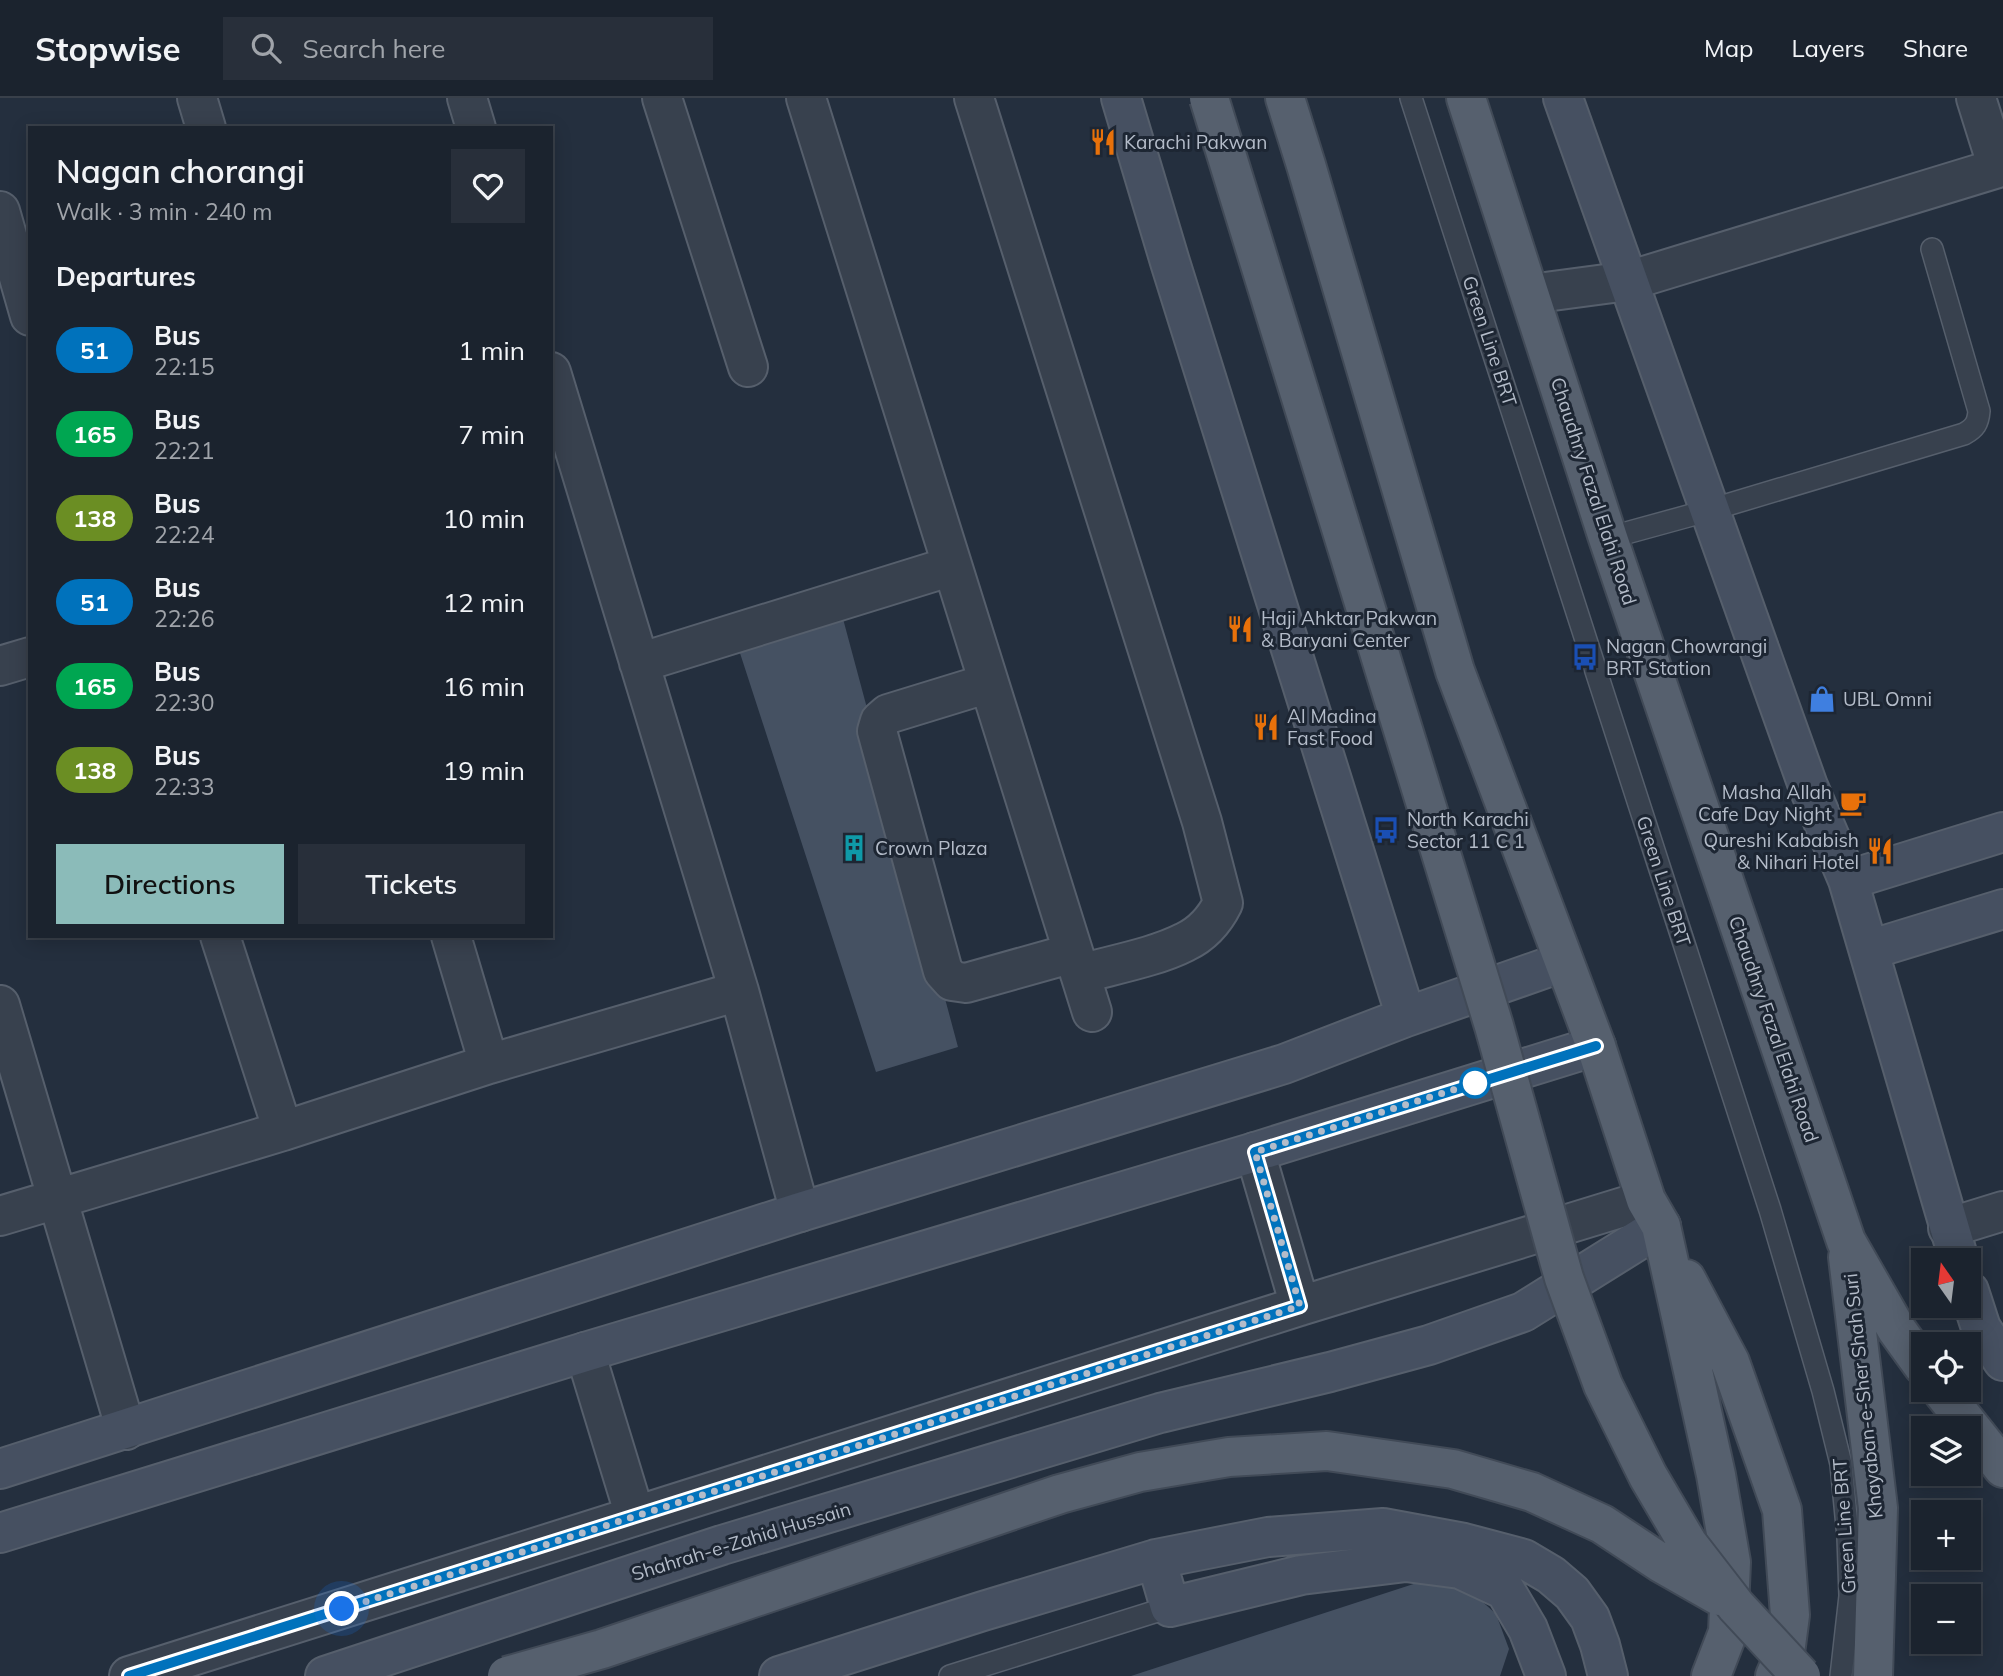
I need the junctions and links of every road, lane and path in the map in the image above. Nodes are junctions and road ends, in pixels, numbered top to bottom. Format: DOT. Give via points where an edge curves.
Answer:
graph roads {
  1 [pos="197,98"];
  2 [pos="467,98"];
  3 [pos="662,98"];
  4 [pos="806,98"];
  5 [pos="974,98"];
  6 [pos="1121,98"];
  7 [pos="1209,98"];
  8 [pos="1285,98"];
  9 [pos="1411,98"];
  10 [pos="1466,98"];
  11 [pos="1563,98"];
  12 [pos="1976,98"];
  13 [pos="205,126"];
  14 [pos="475,126"];
  15 [pos="0,211"];
  16 [pos="1932,249"];
  17 [pos="1628,281"];
  18 [pos="1530,294"];
  19 [pos="28,309"];
  20 [pos="748,367"];
  21 [pos="553,379"];
  22 [pos="1710,510"];
  23 [pos="1608,538"];
  24 [pos="952,566"];
  25 [pos="28,657"];
  26 [pos="639,663"];
  27 [pos="0,666"];
  28 [pos="989,682"];
  29 [pos="2003,832"];
  30 [pos="1848,880"];
  31 [pos="2003,909"];
  32 [pos="221,938"];
  33 [pos="452,938"];
  34 [pos="1869,950"];
  35 [pos="1563,962"];
  36 [pos="1077,963"];
  37 [pos="738,991"];
  38 [pos="0,1005"];
  39 [pos="1092,1012"];
  40 [pos="1406,1017"];
  41 [pos="1596,1046"];
  42 [pos="489,1064"];
  43 [pos="283,1131"];
  44 [pos="1255,1152"];
  45 [pos="58,1199"];
  46 [pos="2003,1211"];
  47 [pos="800,1212"];
  48 [pos="0,1216"];
  49 [pos="1656,1220"];
  50 [pos="1846,1241"];
  51 [pos="1953,1244"];
  52 [pos="1300,1306"];
  53 [pos="1978,1318"];
  54 [pos="1911,1349"];
  55 [pos="585,1352"];
  56 [pos="2003,1361"];
  57 [pos="1951,1402"];
  58 [pos="126,1430"];
  59 [pos="2003,1468"];
  60 [pos="0,1469"];
  61 [pos="635,1516"];
  62 [pos="0,1533"];
  63 [pos="1156,1559"];
  64 [pos="1736,1606"];
  65 [pos="1171,1607"];
  66 [pos="129,1676"];
  67 [pos="325,1676"];
  68 [pos="507,1676"];
  69 [pos="779,1676"];
  70 [pos="950,1676"];
  71 [pos="1546,1676"];
  72 [pos="1608,1676"];
  73 [pos="1711,1676"];
  74 [pos="1775,1676"];
  75 [pos="1801,1676"];
  76 [pos="1841,1676"];
  77 [pos="1872,1676"];
  1 -- 13 [label="street"];
  2 -- 14 [label="street"];
  3 -- 20 [label="street"];
  4 -- 24 [label="street"];
  5 -- 36 [label="street" via="1202,822 1223,903 1205,928 1187,942"];
  6 -- 40 [label="street"];
  7 -- 64 [label="main road, bridge" via="1494,1026 1564,1278 1603,1385 1648,1476 1688,1544"];
  8 -- 35 [label="main road" via="1455,671"];
  9 -- 76 [label="lane, Green Line BRT" via="1766,1197 1823,1391 1841,1464 1849,1537 1850,1596"];
  10 -- 18 [label="main road, Chaudhry Fazal Elahi Road"];
  11 -- 17 [label="street"];
  12 -- 17 [label="street" via="1998,167"];
  15 -- 19 [label="street"];
  16 -- 22 [label="lane" via="1979,411 1974,429"];
  17 -- 18 [label="street"];
  17 -- 22 [label="street"];
  18 -- 23 [label="main road, Chaudhry Fazal Elahi Road"];
  21 -- 26 [label="street"];
  22 -- 23 [label="lane"];
  22 -- 30 [label="street" via="1808,786"];
  23 -- 50 [label="main road, Chaudhry Fazal Elahi Road"];
  24 -- 26 [label="street"];
  24 -- 28 [label="street"];
  25 -- 27 [label="street"];
  26 -- 37 [label="street"];
  28 -- 36 [label="street"];
  28 -- 36 [label="street" via="888,714 877,731 943,971 952,981 965,984"];
  29 -- 30 [label="street"];
  30 -- 34 [label="street"];
  31 -- 34 [label="street"];
  32 -- 43 [label="street"];
  33 -- 42 [label="street"];
  34 -- 51 [label="street"];
  35 -- 40 [label="street"];
  35 -- 41 [label="main road"];
  36 -- 39 [label="street"];
  37 -- 42 [label="street"];
  37 -- 47 [label="street"];
  38 -- 45 [label="street"];
  40 -- 47 [label="street" via="1284,1064"];
  41 -- 44 [label="street"];
  41 -- 49 [label="main road"];
  42 -- 43 [label="street"];
  43 -- 45 [label="street"];
  44 -- 52 [label="street"];
  44 -- 55 [label="street"];
  45 -- 48 [label="street"];
  45 -- 58 [label="street"];
  46 -- 51 [label="street"];
  47 -- 58 [label="street"];
  49 -- 52 [label="street"];
  49 -- 67 [label="street, Shahrah-e-Zahid Hussain" via="1523,1312 1429,1345 1160,1413 722,1545"];
  49 -- 73 [label="main road" via="1716,1475 1731,1562 1728,1632"];
  49 -- 74 [label="main road" via="1730,1362 1783,1510 1790,1615 1785,1653"];
  50 -- 54 [label="main road"];
  50 -- 77 [label="main road, Khayaban-e-Sher Shah Suri" via="1878,1508"];
  52 -- 61 [label="street"];
  53 -- 56 [label="street"];
  55 -- 61 [label="street"];
  55 -- 62 [label="street"];
  57 -- 59 [label="main road"];
  58 -- 60 [label="street"];
  61 -- 66 [label="street"];
  63 -- 65 [label="street"];
  63 -- 69 [label="street"];
  63 -- 72 [label="street" via="1268,1536 1383,1528 1500,1552 1524,1559 1572,1593 1590,1618"];
  64 -- 68 [label="main road, bridge" via="1602,1524 1532,1492 1453,1469 1327,1451 1229,1457 1140,1472 603,1649"];
  64 -- 75 [label="main road, bridge"];
  65 -- 70 [label="lane"];
  65 -- 71 [label="street" via="1314,1574 1406,1562 1460,1569 1505,1590 1528,1629"];
}
